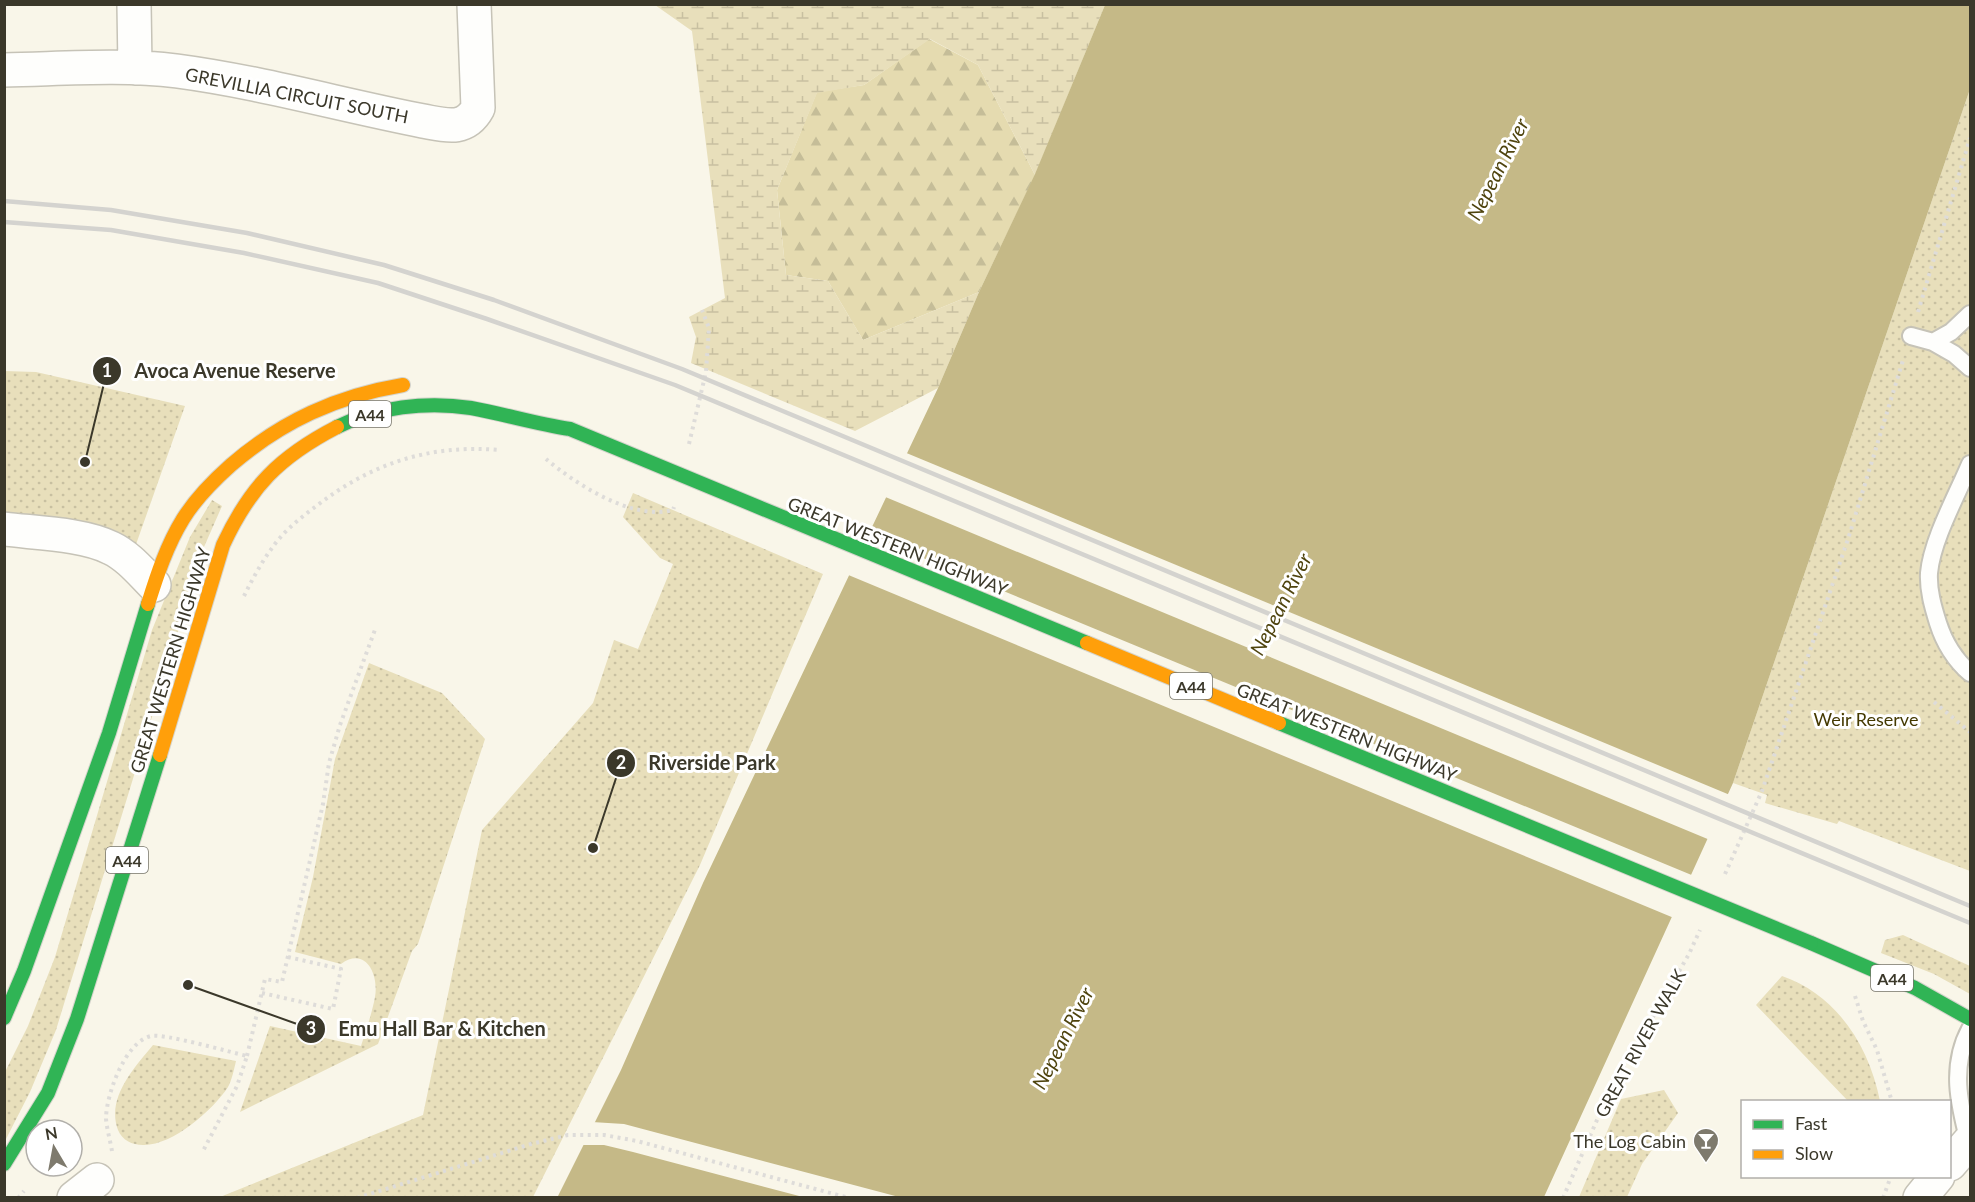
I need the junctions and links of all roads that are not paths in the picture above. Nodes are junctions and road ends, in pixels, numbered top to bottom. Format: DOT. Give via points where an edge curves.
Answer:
graph roads {
  1 [pos="134,4"];
  2 [pos="474,4"];
  3 [pos="135,68"];
  4 [pos="4,70"];
  5 [pos="1971,314"];
  6 [pos="1911,336"];
  7 [pos="1933,342"];
  8 [pos="1971,368"];
  9 [pos="417,384"];
  10 [pos="554,412"];
  11 [pos="570,429"];
  12 [pos="1971,464"];
  13 [pos="4,529"];
  14 [pos="154,585"];
  15 [pos="1971,673"];
  16 [pos="4,1018"];
  17 [pos="1971,1019"];
  18 [pos="1971,1029"];
  19 [pos="1959,1153"];
  20 [pos="4,1164"];
  21 [pos="1936,1178"];
  22 [pos="1920,1197"];
  1 -- 3 [label="street"];
  2 -- 3 [label="street, GREVILLIA CIRCUIT SOUTH" via="478,108 472,119 463,124 414,119 229,80"];
  3 -- 4 [label="street, GREVILLIA CIRCUIT SOUTH"];
  5 -- 7 [label="lane"];
  6 -- 7 [label="lane"];
  7 -- 8 [label="lane"];
  9 -- 14 [label="highway, GREAT WESTERN HIGHWAY / A44" via="352,395 312,410 243,453 194,502 177,529"];
  10 -- 11 [label="highway, GREAT WESTERN HIGHWAY / A44"];
  11 -- 17 [label="highway, GREAT WESTERN HIGHWAY / A44, bridge" via="1811,943 1915,988"];
  11 -- 20 [label="highway, GREAT WESTERN HIGHWAY / A44" via="450,405 383,411 313,440 290,456 250,495 223,545 77,1018 48,1093"];
  12 -- 15 [label="lane" via="1940,534 1929,572 1941,631 1962,666"];
  13 -- 14 [label="street" via="94,541 133,563"];
  14 -- 16 [label="highway, GREAT WESTERN HIGHWAY / A44" via="117,710 26,968"];
  18 -- 19 [label="lane" via="1959,1058"];
  21 -- 22 [label="street"];
}
